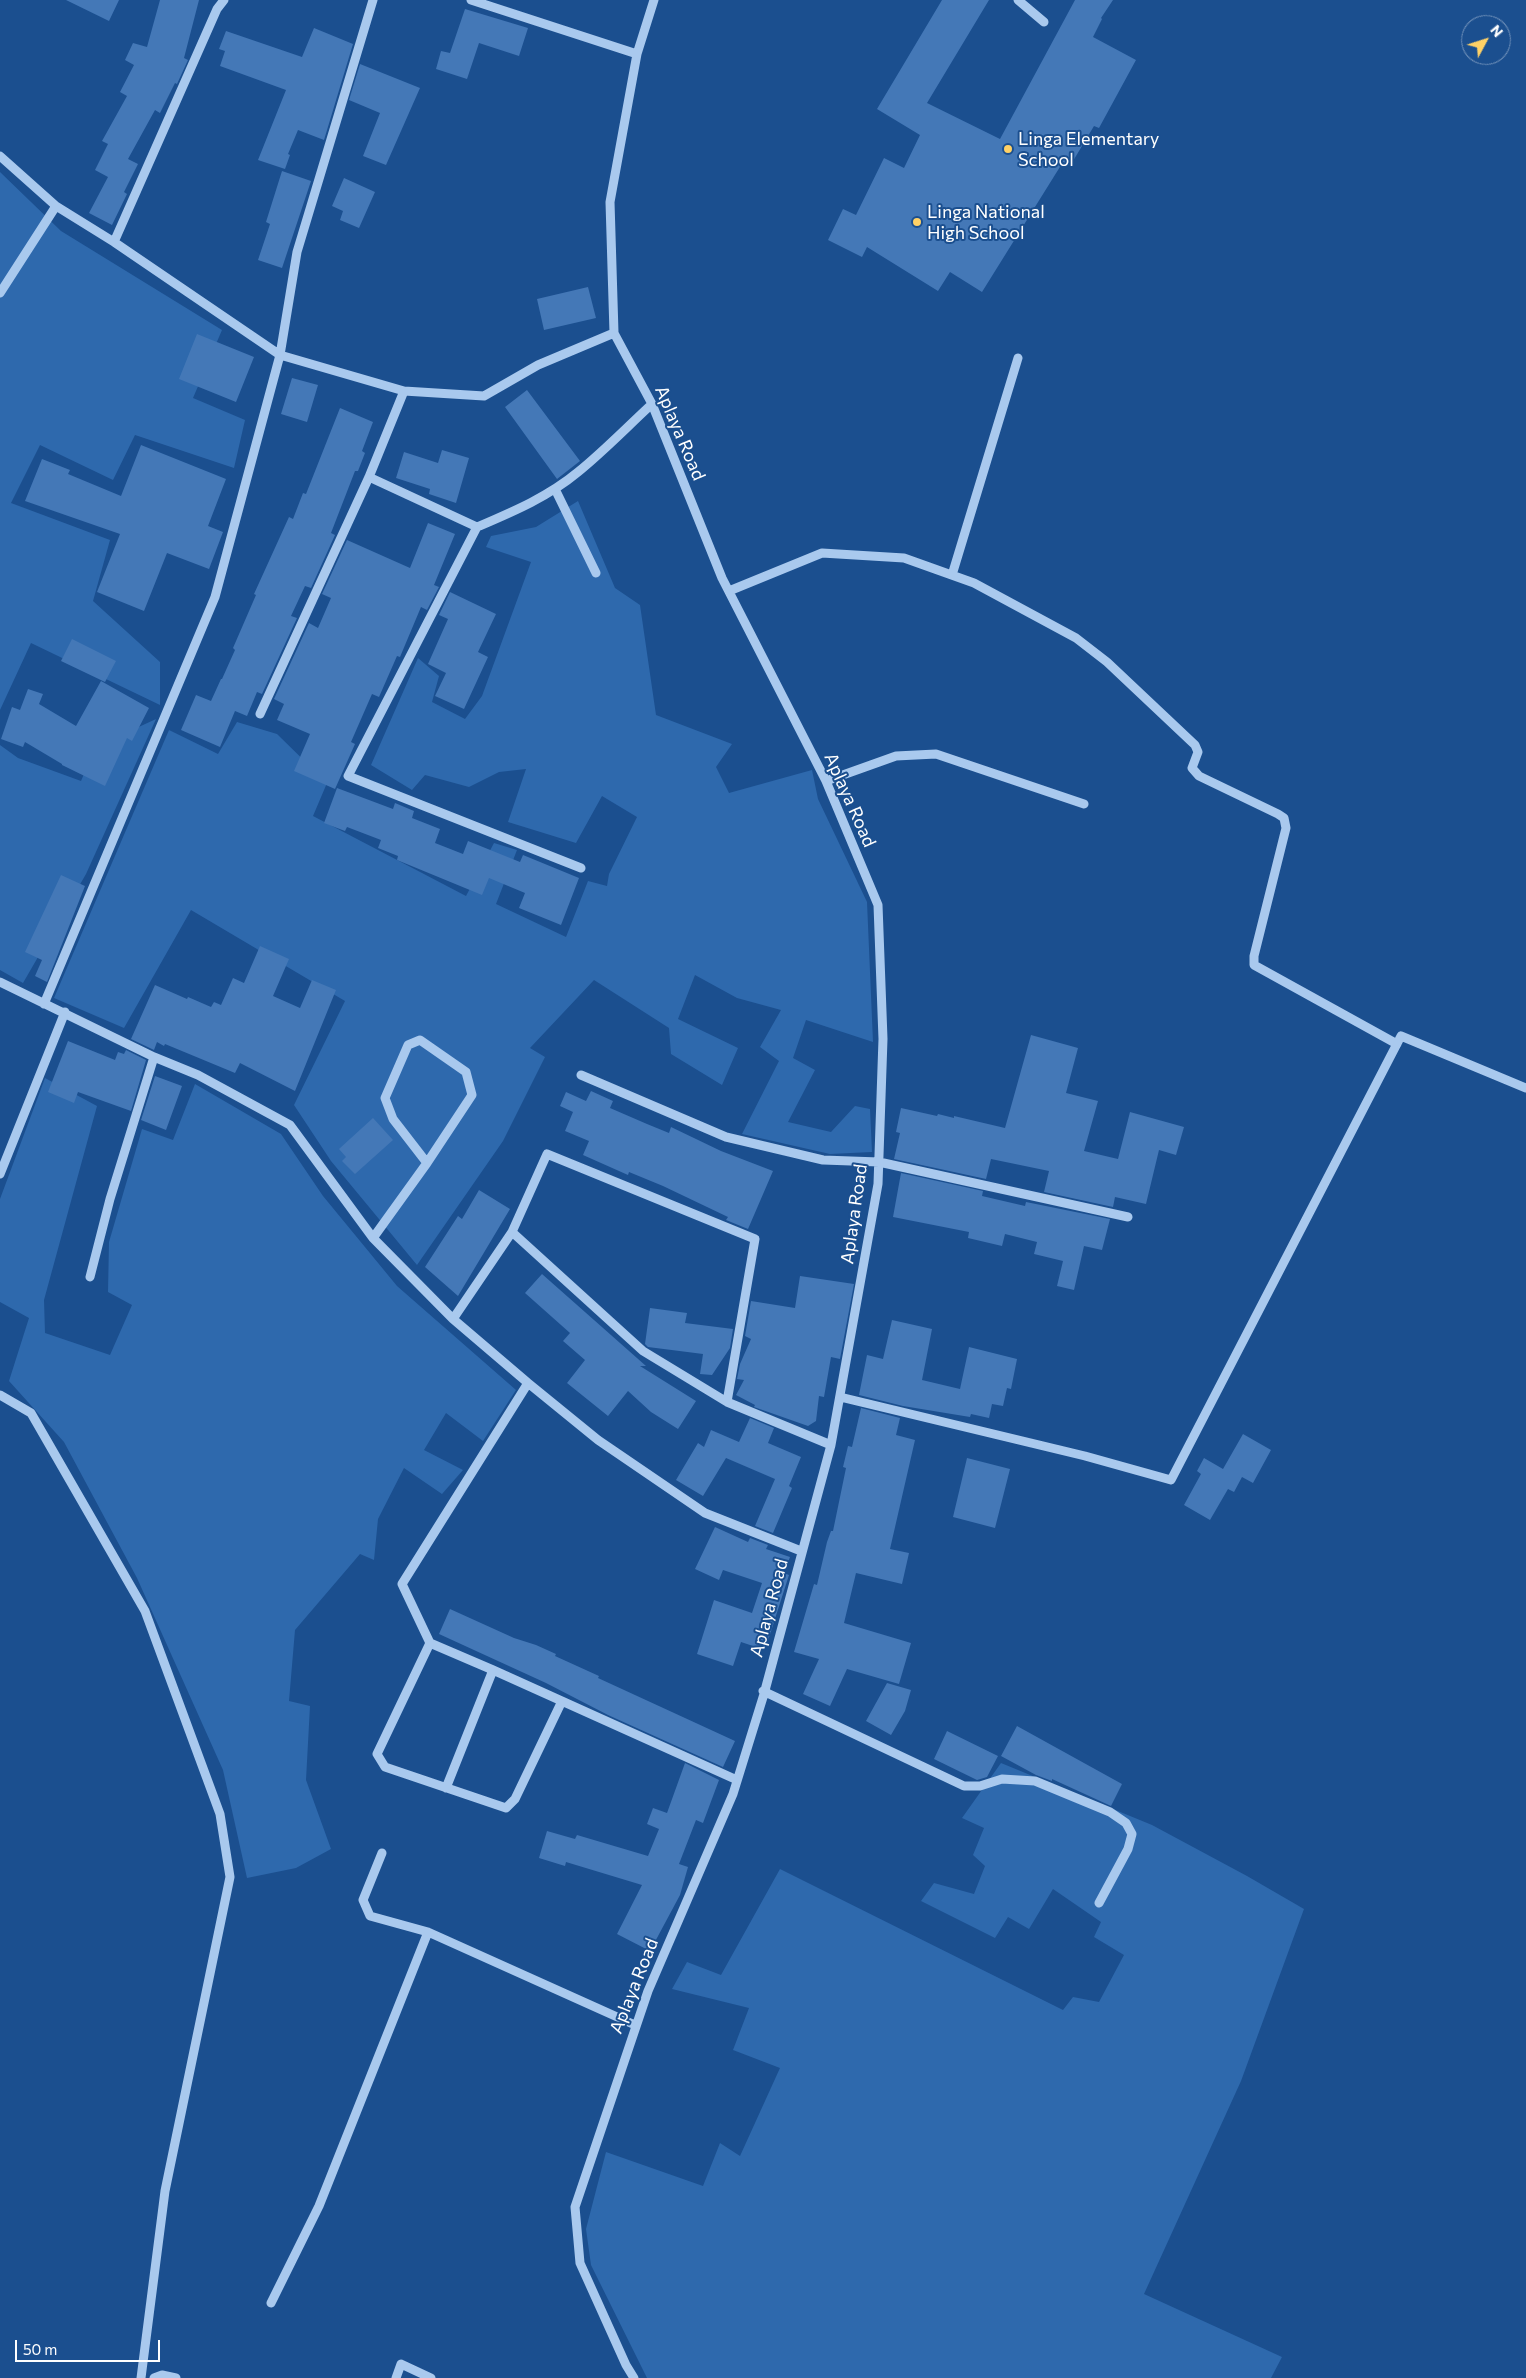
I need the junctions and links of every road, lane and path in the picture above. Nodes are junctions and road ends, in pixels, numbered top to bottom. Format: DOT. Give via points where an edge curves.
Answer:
graph roads {
  1 [pos="224,0"];
  2 [pos="373,0"];
  3 [pos="471,0"];
  4 [pos="654,0"];
  5 [pos="1018,0"];
  6 [pos="1044,22"];
  7 [pos="637,54"];
  8 [pos="0,156"];
  9 [pos="56,206"];
  10 [pos="114,242"];
  11 [pos="0,293"];
  12 [pos="614,333"];
  13 [pos="280,355"];
  14 [pos="1018,358"];
  15 [pos="404,391"];
  16 [pos="652,404"];
  17 [pos="369,477"];
  18 [pos="555,489"];
  19 [pos="477,527"];
  20 [pos="596,573"];
  21 [pos="952,575"];
  22 [pos="729,591"];
  23 [pos="260,714"];
  24 [pos="826,781"];
  25 [pos="1084,804"];
  26 [pos="581,868"];
  27 [pos="0,982"];
  28 [pos="44,1004"];
  29 [pos="65,1012"];
  30 [pos="1397,1044"];
  31 [pos="154,1057"];
  32 [pos="581,1075"];
  33 [pos="1526,1088"];
  34 [pos="879,1162"];
  35 [pos="427,1163"];
  36 [pos="0,1174"];
  37 [pos="1128,1217"];
  38 [pos="512,1232"];
  39 [pos="373,1238"];
  40 [pos="90,1277"];
  41 [pos="453,1319"];
  42 [pos="528,1383"];
  43 [pos="0,1395"];
  44 [pos="840,1397"];
  45 [pos="727,1402"];
  46 [pos="831,1445"];
  47 [pos="801,1551"];
  48 [pos="430,1643"];
  49 [pos="493,1670"];
  50 [pos="763,1692"];
  51 [pos="562,1701"];
  52 [pos="737,1780"];
  53 [pos="446,1788"];
  54 [pos="382,1853"];
  55 [pos="1099,1903"];
  56 [pos="428,1932"];
  57 [pos="635,2026"];
  58 [pos="271,2303"];
  59 [pos="141,2378"];
  60 [pos="154,2378"];
  61 [pos="176,2378"];
  62 [pos="396,2378"];
  63 [pos="431,2378"];
  64 [pos="634,2378"];
  1 -- 10 [label="street" via="216,8"];
  2 -- 13 [label="street" via="298,252"];
  3 -- 7 [label="street"];
  4 -- 7 [label="street, Aplaya Road"];
  5 -- 6 [label="street"];
  7 -- 12 [label="street, Aplaya Road" via="610,202"];
  8 -- 9 [label="street"];
  9 -- 10 [label="street"];
  9 -- 11 [label="street"];
  10 -- 13 [label="street"];
  12 -- 15 [label="street" via="538,364 484,396"];
  12 -- 16 [label="street, Aplaya Road"];
  13 -- 15 [label="street"];
  13 -- 28 [label="street" via="215,597"];
  14 -- 21 [label="street"];
  15 -- 17 [label="street"];
  16 -- 18 [label="street"];
  16 -- 22 [label="street, Aplaya Road"];
  17 -- 19 [label="street"];
  17 -- 23 [label="street"];
  18 -- 19 [label="street"];
  18 -- 20 [label="street"];
  19 -- 26 [label="street" via="348,776"];
  21 -- 22 [label="street" via="904,558 822,553"];
  21 -- 30 [label="street" via="974,582 1076,638 1107,662 1195,745 1198,752 1192,768 1199,776 1284,818 1286,828 1254,965"];
  22 -- 24 [label="street, Aplaya Road"];
  24 -- 25 [label="street" via="896,756 936,754"];
  24 -- 34 [label="street, Aplaya Road" via="878,906 883,1039"];
  27 -- 28 [label="street"];
  28 -- 29 [label="street"];
  29 -- 31 [label="street"];
  29 -- 36 [label="street"];
  30 -- 33 [label="street" via="1401,1036"];
  30 -- 44 [label="street" via="1171,1480 1086,1456"];
  31 -- 39 [label="street" via="198,1075 290,1125"];
  31 -- 40 [label="street" via="110,1199"];
  32 -- 34 [label="street" via="726,1137 823,1160"];
  34 -- 37 [label="street"];
  34 -- 44 [label="street, Aplaya Road" via="878,1184"];
  35 -- 35 [label="street" via="472,1095 466,1072 420,1040 408,1045 386,1098 393,1119"];
  35 -- 39 [label="street"];
  38 -- 41 [label="street"];
  38 -- 45 [label="street" via="643,1351"];
  38 -- 45 [label="street" via="547,1154 755,1239"];
  39 -- 41 [label="street"];
  41 -- 42 [label="street"];
  42 -- 47 [label="street" via="598,1440 705,1514"];
  42 -- 48 [label="street" via="402,1584"];
  43 -- 59 [label="street" via="31,1413 145,1611 220,1814 230,1877 165,2191"];
  44 -- 46 [label="street, Aplaya Road"];
  45 -- 46 [label="street"];
  46 -- 47 [label="street, Aplaya Road"];
  47 -- 50 [label="street, Aplaya Road"];
  48 -- 49 [label="street"];
  48 -- 53 [label="street" via="377,1754 385,1767"];
  49 -- 51 [label="street"];
  49 -- 53 [label="street"];
  50 -- 52 [label="street, Aplaya Road"];
  50 -- 55 [label="street" via="964,1786 980,1786 1002,1779 1035,1781 1110,1812 1126,1823 1132,1834 1128,1849"];
  51 -- 52 [label="street"];
  51 -- 53 [label="street" via="515,1799 506,1808"];
  52 -- 57 [label="street, Aplaya Road"];
  54 -- 56 [label="street" via="363,1900 370,1916"];
  56 -- 57 [label="street"];
  56 -- 58 [label="street" via="319,2206"];
  57 -- 64 [label="street, Aplaya Road" via="575,2207 580,2262"];
  60 -- 61 [label="street" via="162,2375"];
  62 -- 63 [label="street" via="401,2364"];
}
